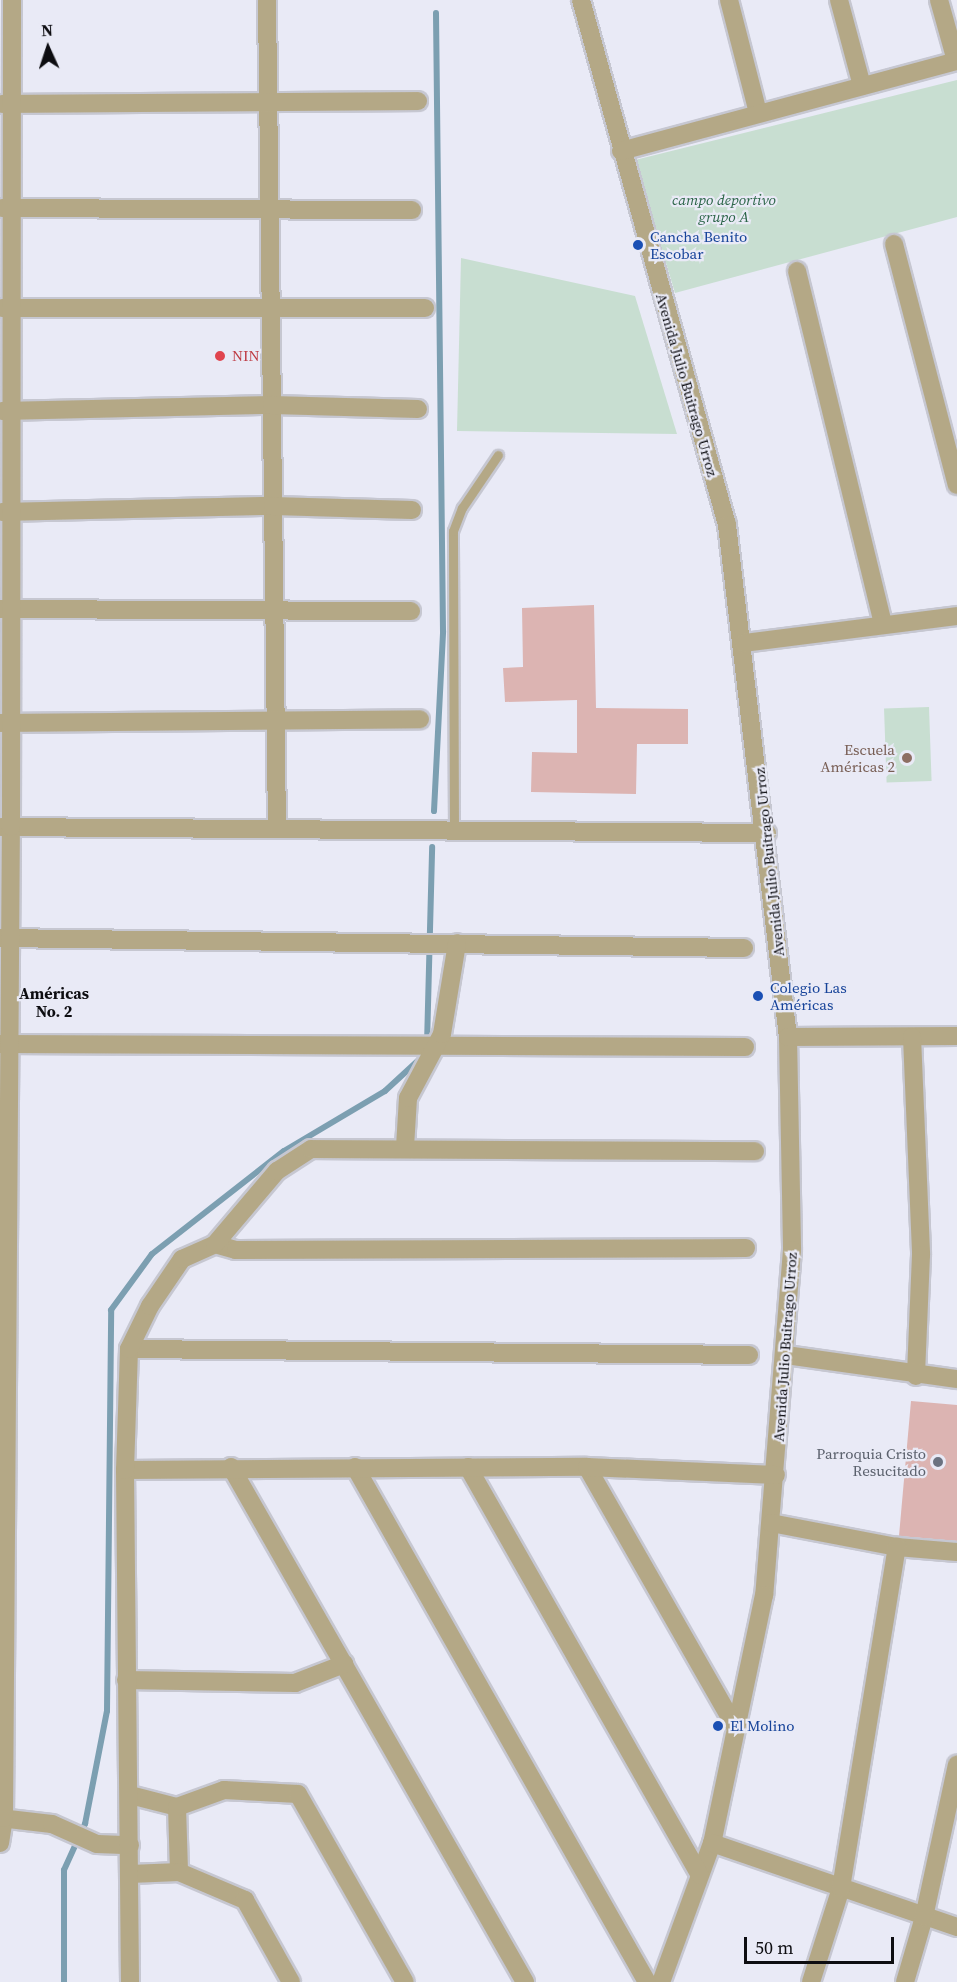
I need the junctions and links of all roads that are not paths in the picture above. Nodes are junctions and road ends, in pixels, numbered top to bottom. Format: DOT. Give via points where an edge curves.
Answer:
graph roads {
  1 [pos="12,0"];
  2 [pos="267,0"];
  3 [pos="581,0"];
  4 [pos="729,0"];
  5 [pos="838,0"];
  6 [pos="939,0"];
  7 [pos="956,61"];
  8 [pos="862,86"];
  9 [pos="418,101"];
  10 [pos="268,103"];
  11 [pos="6,104"];
  12 [pos="758,113"];
  13 [pos="621,151"];
  14 [pos="6,208"];
  15 [pos="269,209"];
  16 [pos="412,210"];
  17 [pos="894,244"];
  18 [pos="797,271"];
  19 [pos="6,308"];
  20 [pos="271,308"];
  21 [pos="425,308"];
  22 [pos="272,405"];
  23 [pos="418,409"];
  24 [pos="6,411"];
  25 [pos="498,455"];
  26 [pos="957,485"];
  27 [pos="273,506"];
  28 [pos="412,510"];
  29 [pos="6,512"];
  30 [pos="6,609"];
  31 [pos="275,610"];
  32 [pos="411,611"];
  33 [pos="957,616"];
  34 [pos="883,625"];
  35 [pos="744,643"];
  36 [pos="420,719"];
  37 [pos="276,721"];
  38 [pos="6,723"];
  39 [pos="5,827"];
  40 [pos="277,829"];
  41 [pos="454,830"];
  42 [pos="767,833"];
  43 [pos="5,937"];
  44 [pos="457,943"];
  45 [pos="744,948"];
  46 [pos="957,1036"];
  47 [pos="788,1037"];
  48 [pos="912,1037"];
  49 [pos="5,1044"];
  50 [pos="745,1047"];
  51 [pos="435,1048"];
  52 [pos="405,1147"];
  53 [pos="755,1150"];
  54 [pos="4,1153"];
  55 [pos="215,1244"];
  56 [pos="746,1248"];
  57 [pos="4,1330"];
  58 [pos="129,1349"];
  59 [pos="749,1355"];
  60 [pos="786,1355"];
  61 [pos="916,1376"];
  62 [pos="957,1379"];
  63 [pos="231,1467"];
  64 [pos="355,1467"];
  65 [pos="468,1467"];
  66 [pos="587,1467"];
  67 [pos="125,1470"];
  68 [pos="776,1475"];
  69 [pos="3,1500"];
  70 [pos="771,1522"];
  71 [pos="897,1547"];
  72 [pos="957,1552"];
  73 [pos="3,1648"];
  74 [pos="344,1664"];
  75 [pos="126,1680"];
  76 [pos="736,1728"];
  77 [pos="957,1765"];
  78 [pos="130,1795"];
  79 [pos="177,1807"];
  80 [pos="2,1818"];
  81 [pos="0,1843"];
  82 [pos="712,1843"];
  83 [pos="130,1845"];
  84 [pos="179,1872"];
  85 [pos="130,1874"];
  86 [pos="700,1875"];
  87 [pos="841,1888"];
  88 [pos="924,1917"];
  89 [pos="957,1927"];
  90 [pos="130,1982"];
  91 [pos="291,1982"];
  92 [pos="405,1982"];
  93 [pos="525,1982"];
  94 [pos="647,1982"];
  95 [pos="661,1982"];
  96 [pos="812,1982"];
  97 [pos="904,1982"];
  1 -- 11 [label="street"];
  2 -- 10 [label="street"];
  3 -- 13 [label="street, Avenida Julio Buitrago Urroz"];
  4 -- 12 [label="street"];
  5 -- 8 [label="street"];
  6 -- 7 [label="street"];
  7 -- 8 [label="street"];
  8 -- 12 [label="street"];
  9 -- 10 [label="street"];
  10 -- 11 [label="street"];
  10 -- 15 [label="street"];
  11 -- 14 [label="street"];
  12 -- 13 [label="street"];
  13 -- 35 [label="street, Avenida Julio Buitrago Urroz" via="727,525"];
  14 -- 15 [label="street"];
  14 -- 19 [label="street"];
  15 -- 16 [label="street"];
  15 -- 20 [label="street"];
  17 -- 26 [label="street"];
  18 -- 34 [label="street"];
  19 -- 20 [label="street"];
  19 -- 24 [label="street"];
  20 -- 21 [label="street"];
  20 -- 22 [label="street"];
  22 -- 23 [label="street"];
  22 -- 24 [label="street"];
  22 -- 27 [label="street"];
  24 -- 29 [label="street"];
  25 -- 41 [label="lane" via="462,508 453,531"];
  27 -- 28 [label="street"];
  27 -- 29 [label="street"];
  27 -- 31 [label="street"];
  29 -- 30 [label="street"];
  30 -- 31 [label="street"];
  30 -- 38 [label="street"];
  31 -- 32 [label="street"];
  31 -- 37 [label="street"];
  33 -- 34 [label="street"];
  34 -- 35 [label="street"];
  35 -- 42 [label="street, Avenida Julio Buitrago Urroz"];
  36 -- 37 [label="street"];
  37 -- 38 [label="street"];
  37 -- 40 [label="street"];
  38 -- 39 [label="street"];
  39 -- 40 [label="street"];
  39 -- 43 [label="street"];
  40 -- 41 [label="street"];
  41 -- 42 [label="street"];
  42 -- 47 [label="street, Avenida Julio Buitrago Urroz"];
  43 -- 44 [label="street" via="438,946"];
  43 -- 49 [label="street"];
  44 -- 45 [label="street"];
  44 -- 51 [label="street"];
  46 -- 48 [label="street"];
  47 -- 48 [label="street"];
  47 -- 60 [label="street, Avenida Julio Buitrago Urroz" via="792,1250"];
  48 -- 61 [label="street" via="921,1255"];
  49 -- 51 [label="street"];
  49 -- 54 [label="street"];
  50 -- 51 [label="street"];
  51 -- 52 [label="street" via="421,1067 408,1098"];
  52 -- 53 [label="street"];
  52 -- 55 [label="street" via="329,1146 296,1156 277,1171"];
  54 -- 57 [label="street"];
  55 -- 56 [label="street" via="236,1250"];
  55 -- 58 [label="street" via="182,1259 150,1306"];
  57 -- 69 [label="street"];
  58 -- 59 [label="street"];
  58 -- 67 [label="street"];
  60 -- 61 [label="street"];
  60 -- 68 [label="street, Avenida Julio Buitrago Urroz"];
  61 -- 62 [label="street"];
  63 -- 64 [label="street"];
  63 -- 67 [label="street"];
  63 -- 74 [label="street"];
  64 -- 65 [label="street"];
  64 -- 94 [label="street"];
  65 -- 66 [label="street"];
  65 -- 86 [label="street"];
  66 -- 68 [label="street"];
  66 -- 76 [label="street"];
  67 -- 75 [label="street"];
  68 -- 70 [label="street, Avenida Julio Buitrago Urroz"];
  69 -- 73 [label="street"];
  70 -- 71 [label="street"];
  70 -- 76 [label="street, Avenida Julio Buitrago Urroz" via="764,1595"];
  71 -- 72 [label="street"];
  71 -- 87 [label="street"];
  73 -- 80 [label="street"];
  74 -- 75 [label="street" via="295,1683"];
  74 -- 93 [label="street"];
  75 -- 78 [label="street"];
  76 -- 82 [label="street, Avenida Julio Buitrago Urroz"];
  77 -- 88 [label="street"];
  78 -- 79 [label="street"];
  78 -- 83 [label="street"];
  79 -- 84 [label="street"];
  79 -- 92 [label="street" via="224,1790 298,1794"];
  80 -- 81 [label="street"];
  80 -- 83 [label="street" via="61,1828 97,1845"];
  82 -- 86 [label="street, Avenida Julio Buitrago Urroz"];
  82 -- 87 [label="street"];
  83 -- 85 [label="street"];
  84 -- 85 [label="street"];
  84 -- 91 [label="street" via="245,1900"];
  85 -- 90 [label="street"];
  86 -- 95 [label="street, Avenida Julio Buitrago Urroz"];
  87 -- 88 [label="street"];
  87 -- 96 [label="street"];
  88 -- 89 [label="street"];
  88 -- 97 [label="street"];
}
